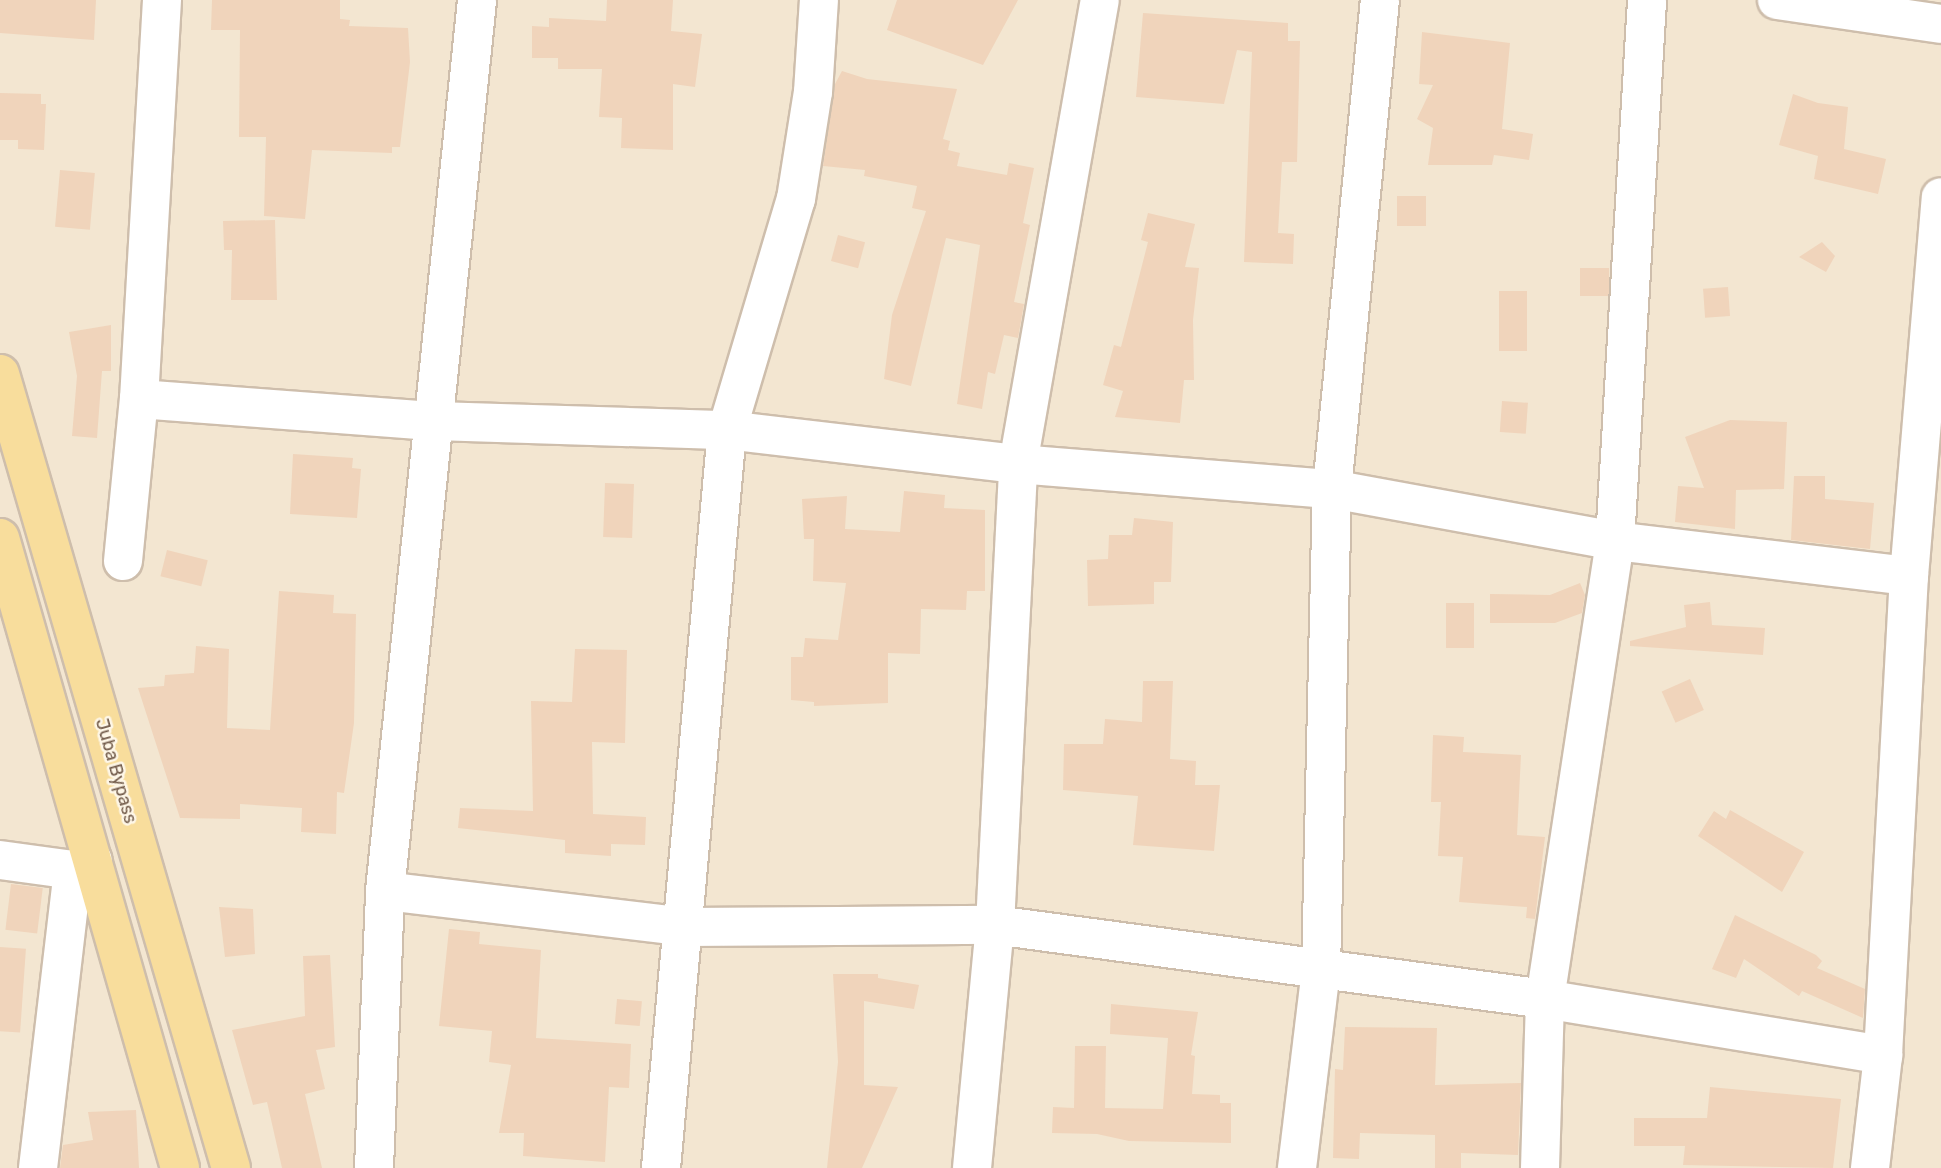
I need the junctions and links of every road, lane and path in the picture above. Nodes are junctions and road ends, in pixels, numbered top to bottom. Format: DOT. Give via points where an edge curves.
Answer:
graph roads {
  1 [pos="162,0"];
  2 [pos="478,0"];
  3 [pos="819,0"];
  4 [pos="1100,0"];
  5 [pos="1380,0"];
  6 [pos="1647,0"];
  7 [pos="1777,0"];
  8 [pos="1941,24"];
  9 [pos="1941,197"];
  10 [pos="0,374"];
  11 [pos="139,399"];
  12 [pos="435,421"];
  13 [pos="727,429"];
  14 [pos="1018,464"];
  15 [pos="1332,489"];
  16 [pos="0,538"];
  17 [pos="1615,541"];
  18 [pos="123,561"];
  19 [pos="1909,576"];
  20 [pos="0,860"];
  21 [pos="83,865"];
  22 [pos="385,891"];
  23 [pos="995,925"];
  24 [pos="685,927"];
  25 [pos="1321,970"];
  26 [pos="1545,999"];
  27 [pos="1883,1055"];
  28 [pos="38,1168"];
  29 [pos="180,1168"];
  30 [pos="231,1168"];
  31 [pos="374,1168"];
  32 [pos="661,1168"];
  33 [pos="972,1168"];
  34 [pos="1297,1168"];
  35 [pos="1540,1168"];
  36 [pos="1870,1168"];
  1 -- 11 [label="street"];
  2 -- 12 [label="street"];
  3 -- 13 [label="street" via="813,92 796,199"];
  4 -- 14 [label="street"];
  5 -- 15 [label="street"];
  6 -- 17 [label="street"];
  7 -- 8 [label="street"];
  9 -- 19 [label="street"];
  10 -- 30 [label="main road, Juba Bypass"];
  11 -- 12 [label="street"];
  11 -- 18 [label="street"];
  12 -- 13 [label="street"];
  12 -- 22 [label="street"];
  13 -- 14 [label="street"];
  13 -- 24 [label="street"];
  14 -- 15 [label="street"];
  14 -- 23 [label="street"];
  15 -- 17 [label="street"];
  15 -- 25 [label="street"];
  16 -- 21 [label="main road"];
  17 -- 19 [label="street"];
  17 -- 26 [label="street"];
  19 -- 27 [label="street"];
  20 -- 21 [label="street"];
  21 -- 28 [label="street"];
  21 -- 29 [label="main road"];
  22 -- 24 [label="street"];
  22 -- 31 [label="street"];
  23 -- 24 [label="street"];
  23 -- 25 [label="street"];
  23 -- 33 [label="street"];
  24 -- 32 [label="street"];
  25 -- 26 [label="street"];
  25 -- 34 [label="street"];
  26 -- 27 [label="street"];
  26 -- 35 [label="street"];
  27 -- 36 [label="street"];
}
